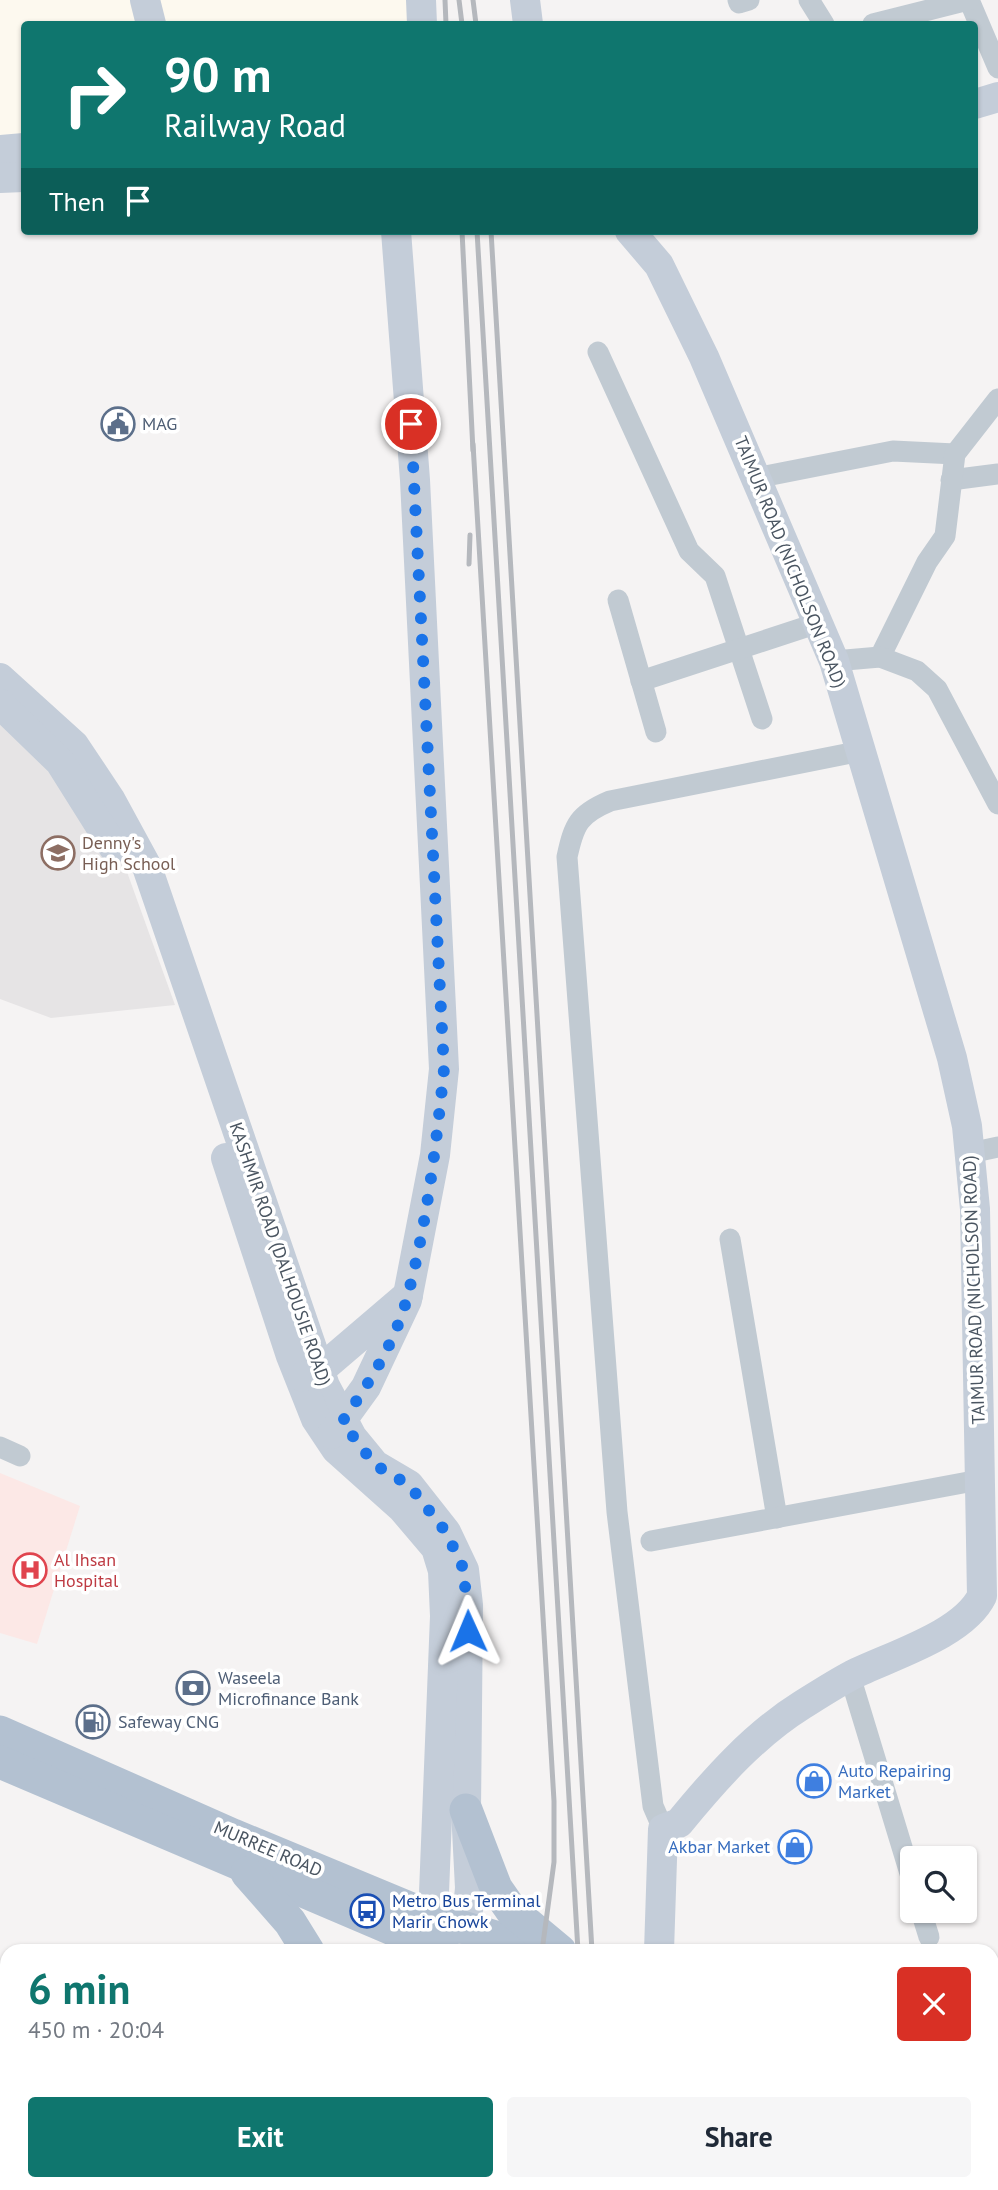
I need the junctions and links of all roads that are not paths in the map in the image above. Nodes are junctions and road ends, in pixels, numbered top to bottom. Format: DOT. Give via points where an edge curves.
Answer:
graph roads {
  1 [pos="145,0"];
  2 [pos="421,0"];
  3 [pos="525,0"];
  4 [pos="738,0"];
  5 [pos="749,0"];
  6 [pos="810,0"];
  7 [pos="969,0"];
  8 [pos="150,21"];
  9 [pos="422,21"];
  10 [pos="528,21"];
  11 [pos="822,21"];
  12 [pos="885,21"];
  13 [pos="978,21"];
  14 [pos="978,21"];
  15 [pos="998,68"];
  16 [pos="998,97"];
  17 [pos="978,103"];
  18 [pos="21,148"];
  19 [pos="0,150"];
  20 [pos="21,177"];
  21 [pos="0,178"];
  22 [pos="396,235"];
  23 [pos="634,235"];
  24 [pos="598,352"];
  25 [pos="998,398"];
  26 [pos="955,454"];
  27 [pos="998,474"];
  28 [pos="756,478"];
  29 [pos="951,480"];
  30 [pos="618,600"];
  31 [pos="818,623"];
  32 [pos="739,649"];
  33 [pos="880,656"];
  34 [pos="834,661"];
  35 [pos="0,678"];
  36 [pos="641,681"];
  37 [pos="0,704"];
  38 [pos="762,719"];
  39 [pos="656,732"];
  40 [pos="861,751"];
  41 [pos="996,797"];
  42 [pos="984,1150"];
  43 [pos="730,1239"];
  44 [pos="408,1294"];
  45 [pos="309,1375"];
  46 [pos="335,1431"];
  47 [pos="0,1447"];
  48 [pos="20,1456"];
  49 [pos="979,1480"];
  50 [pos="777,1518"];
  51 [pos="651,1541"];
  52 [pos="850,1676"];
  53 [pos="0,1732"];
  54 [pos="0,1762"];
  55 [pos="466,1810"];
  56 [pos="663,1829"];
  57 [pos="902,1846"];
  58 [pos="238,1865"];
  59 [pos="925,1923"];
  60 [pos="929,1937"];
  61 [pos="436,1939"];
  62 [pos="303,1944"];
  63 [pos="480,1944"];
  64 [pos="551,1944"];
  65 [pos="659,1944"];
  1 -- 8 [label="street"];
  2 -- 9 [label="street"];
  3 -- 10 [label="street"];
  4 -- 5 [label="street"];
  6 -- 11 [label="street"];
  7 -- 12 [label="street"];
  7 -- 13 [label="street"];
  14 -- 15 [label="street"];
  16 -- 17 [label="street"];
  18 -- 19 [label="street"];
  20 -- 21 [label="street"];
  22 -- 44 [label="street" via="415,480 444,1069 435,1155"];
  23 -- 28 [label="street, TAIMUR ROAD (NICHOLSON ROAD)" via="659,265"];
  24 -- 32 [label="street" via="689,551 715,576"];
  25 -- 26 [label="street"];
  26 -- 28 [label="street" via="893,451"];
  26 -- 29 [label="street"];
  27 -- 29 [label="street"];
  28 -- 31 [label="street, TAIMUR ROAD (NICHOLSON ROAD)"];
  29 -- 33 [label="street" via="945,536"];
  30 -- 36 [label="street"];
  31 -- 32 [label="street"];
  31 -- 34 [label="street, TAIMUR ROAD (NICHOLSON ROAD)"];
  32 -- 36 [label="street"];
  32 -- 38 [label="street"];
  33 -- 34 [label="street"];
  33 -- 41 [label="street" via="917,671 937,689"];
  34 -- 40 [label="street, TAIMUR ROAD (NICHOLSON ROAD)"];
  35 -- 45 [label="street, KASHMIR ROAD (DALHOUSIE ROAD)" via="74,745 147,867"];
  36 -- 39 [label="street"];
  37 -- 45 [label="street, KASHMIR ROAD (DALHOUSIE ROAD)" via="60,762 127,872"];
  40 -- 42 [label="street, TAIMUR ROAD (NICHOLSON ROAD)" via="967,1126"];
  40 -- 56 [label="street" via="610,801 584,812 567,857 618,1512 653,1806"];
  42 -- 49 [label="street, TAIMUR ROAD (NICHOLSON ROAD)" via="975,1209"];
  43 -- 50 [label="street"];
  44 -- 45 [label="street"];
  44 -- 46 [label="street" via="372,1375"];
  45 -- 46 [label="street, KASHMIR ROAD (DALHOUSIE ROAD)"];
  46 -- 55 [label="street, KASHMIR ROAD (DALHOUSIE ROAD)" via="375,1465 409,1485 446,1532 464,1570 468,1605"];
  46 -- 61 [label="street, KASHMIR ROAD (DALHOUSIE ROAD)" via="421,1527 436,1548 443,1571"];
  47 -- 48 [label="street"];
  49 -- 50 [label="street"];
  49 -- 52 [label="street, TAIMUR ROAD (NICHOLSON ROAD)" via="982,1596 976,1609 927,1641"];
  50 -- 51 [label="street"];
  52 -- 56 [label="street, TAIMUR ROAD (NICHOLSON ROAD)" via="759,1737 679,1823"];
  52 -- 57 [label="street"];
  53 -- 61 [label="main road, MURREE ROAD" via="233,1835"];
  54 -- 58 [label="main road, MURREE ROAD"];
  55 -- 61 [label="street, KASHMIR ROAD (DALHOUSIE ROAD)" via="470,1888"];
  55 -- 64 [label="main road" via="496,1888 512,1911"];
  56 -- 65 [label="street"];
  58 -- 61 [label="main road, MURREE ROAD"];
  58 -- 62 [label="main road" via="263,1889"];
  59 -- 60 [label="street"];
  61 -- 63 [label="main road, MURREE ROAD"];
}
